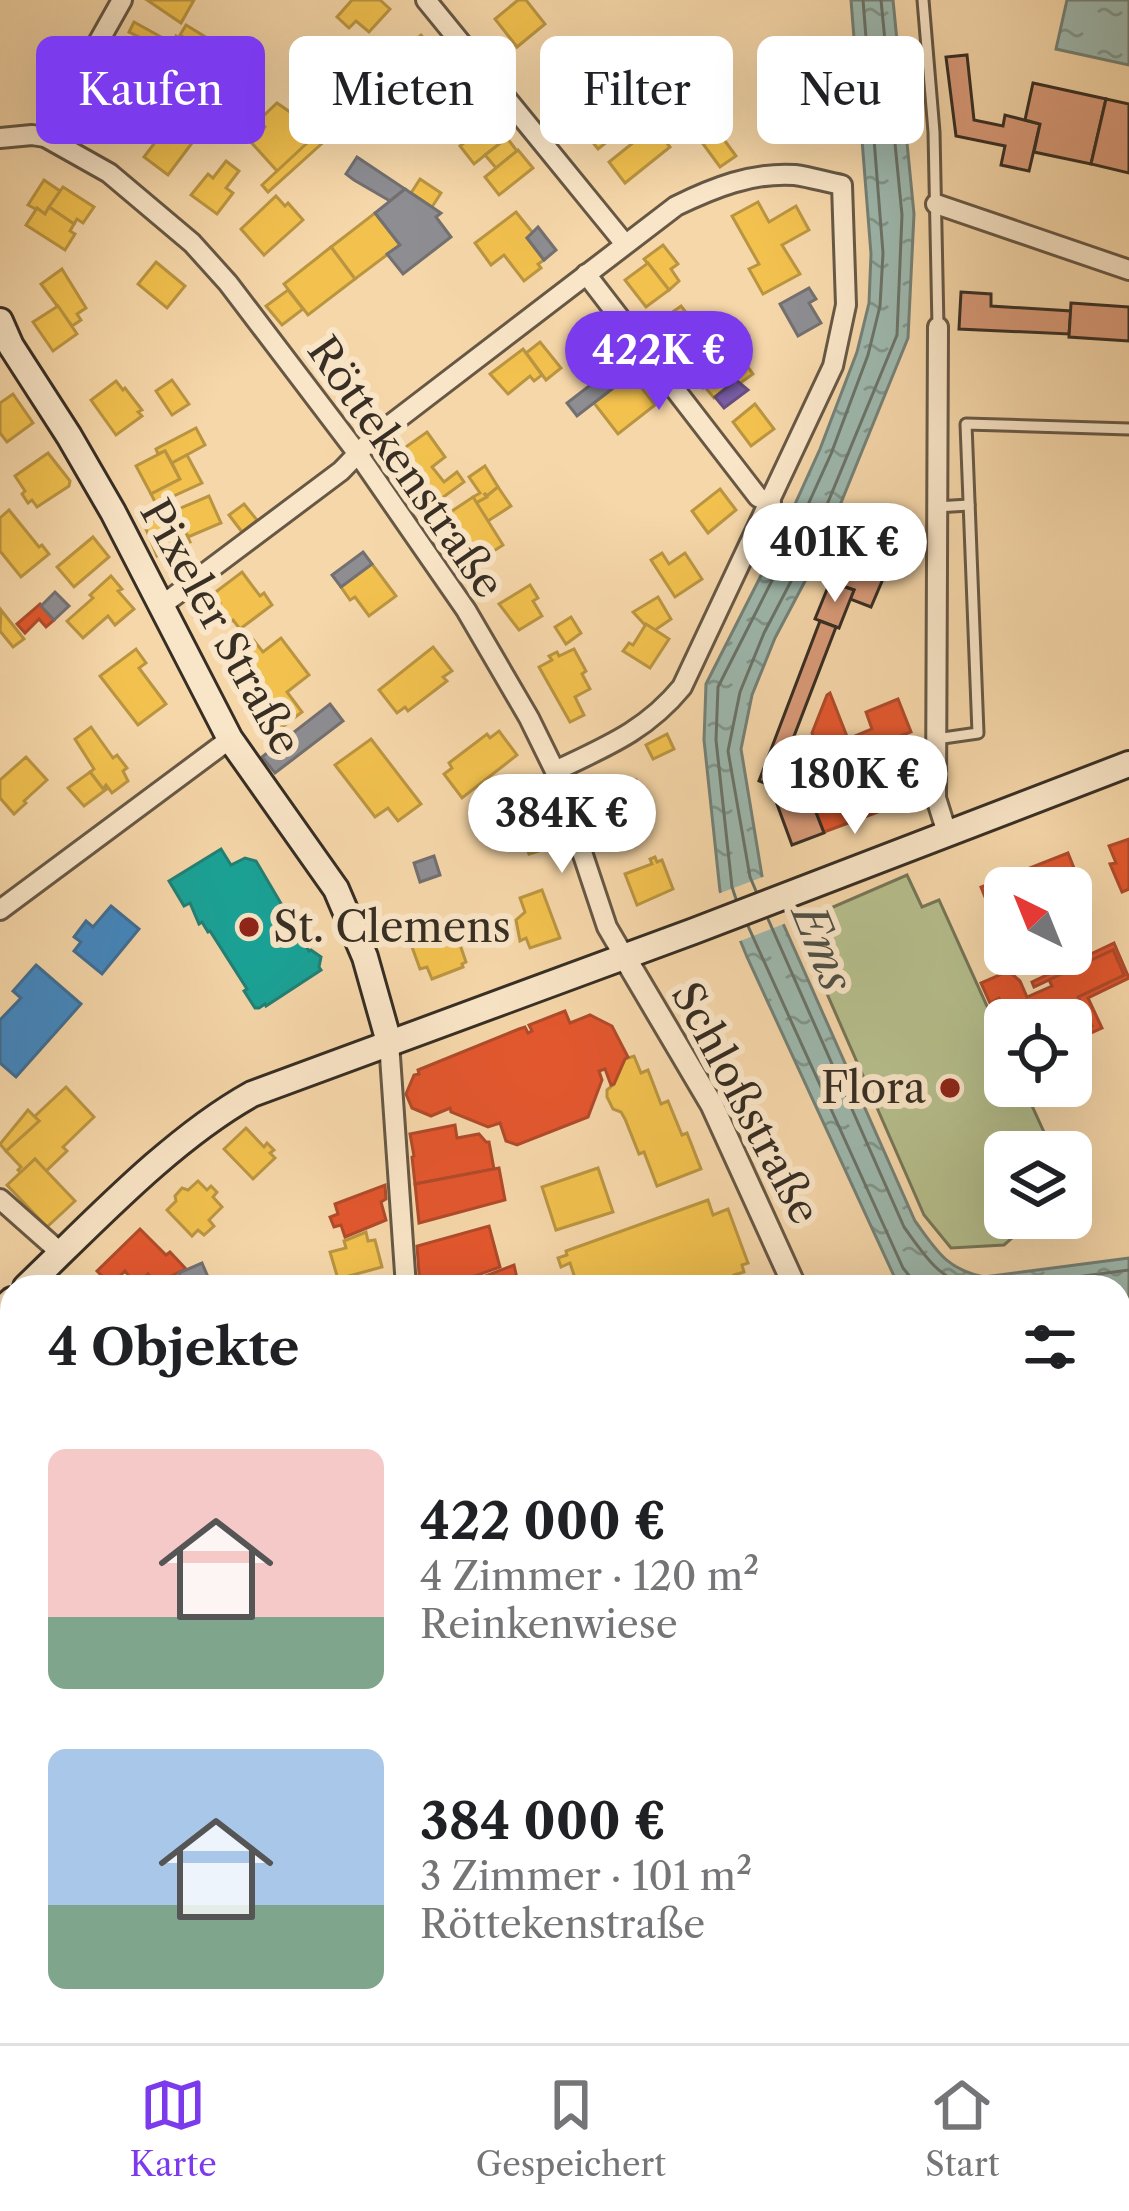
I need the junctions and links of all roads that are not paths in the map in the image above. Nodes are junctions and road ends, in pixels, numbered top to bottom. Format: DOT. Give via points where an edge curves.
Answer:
graph roads {
  1 [pos="122,0"];
  2 [pos="426,0"];
  3 [pos="923,0"];
  4 [pos="102,36"];
  5 [pos="36,136"];
  6 [pos="0,138"];
  7 [pos="57,144"];
  8 [pos="936,204"];
  9 [pos="625,244"];
  10 [pos="1129,270"];
  11 [pos="586,274"];
  12 [pos="0,321"];
  13 [pos="938,327"];
  14 [pos="1129,429"];
  15 [pos="358,454"];
  16 [pos="771,503"];
  17 [pos="968,505"];
  18 [pos="936,507"];
  19 [pos="161,606"];
  20 [pos="230,739"];
  21 [pos="936,739"];
  22 [pos="1129,764"];
  23 [pos="555,771"];
  24 [pos="947,833"];
  25 [pos="0,910"];
  26 [pos="624,956"];
  27 [pos="388,1042"];
  28 [pos="0,1199"];
  29 [pos="61,1253"];
  30 [pos="38,1275"];
  31 [pos="405,1275"];
  32 [pos="790,1275"];
  1 -- 4 [label="street"];
  2 -- 9 [label="street"];
  3 -- 8 [label="lane"];
  5 -- 6 [label="street"];
  7 -- 15 [label="street, Röttekenstraße" via="109,173 192,243"];
  8 -- 10 [label="street"];
  8 -- 13 [label="lane"];
  9 -- 11 [label="street"];
  9 -- 16 [label="street" via="713,188 794,175 842,185 846,305 832,366"];
  11 -- 15 [label="street"];
  11 -- 16 [label="street" via="758,497"];
  12 -- 19 [label="main road, Pixeler Straße"];
  13 -- 18 [label="street"];
  14 -- 17 [label="lane" via="966,424"];
  15 -- 19 [label="street"];
  15 -- 23 [label="street, Röttekenstraße" via="466,610"];
  16 -- 23 [label="street" via="682,687 662,712"];
  17 -- 18 [label="lane"];
  17 -- 21 [label="lane" via="979,733"];
  18 -- 21 [label="street"];
  19 -- 20 [label="main road, Pixeler Straße"];
  20 -- 25 [label="street"];
  20 -- 27 [label="main road, Pixeler Straße" via="330,877 365,957"];
  21 -- 24 [label="street" via="936,798"];
  22 -- 24 [label="main road"];
  23 -- 26 [label="street, Röttekenstraße"];
  24 -- 26 [label="main road"];
  26 -- 27 [label="main road"];
  26 -- 32 [label="street, Schloßstraße" via="712,1105"];
  27 -- 29 [label="main road" via="216,1115"];
  27 -- 31 [label="street"];
  28 -- 29 [label="street"];
  29 -- 30 [label="main road"];
}
